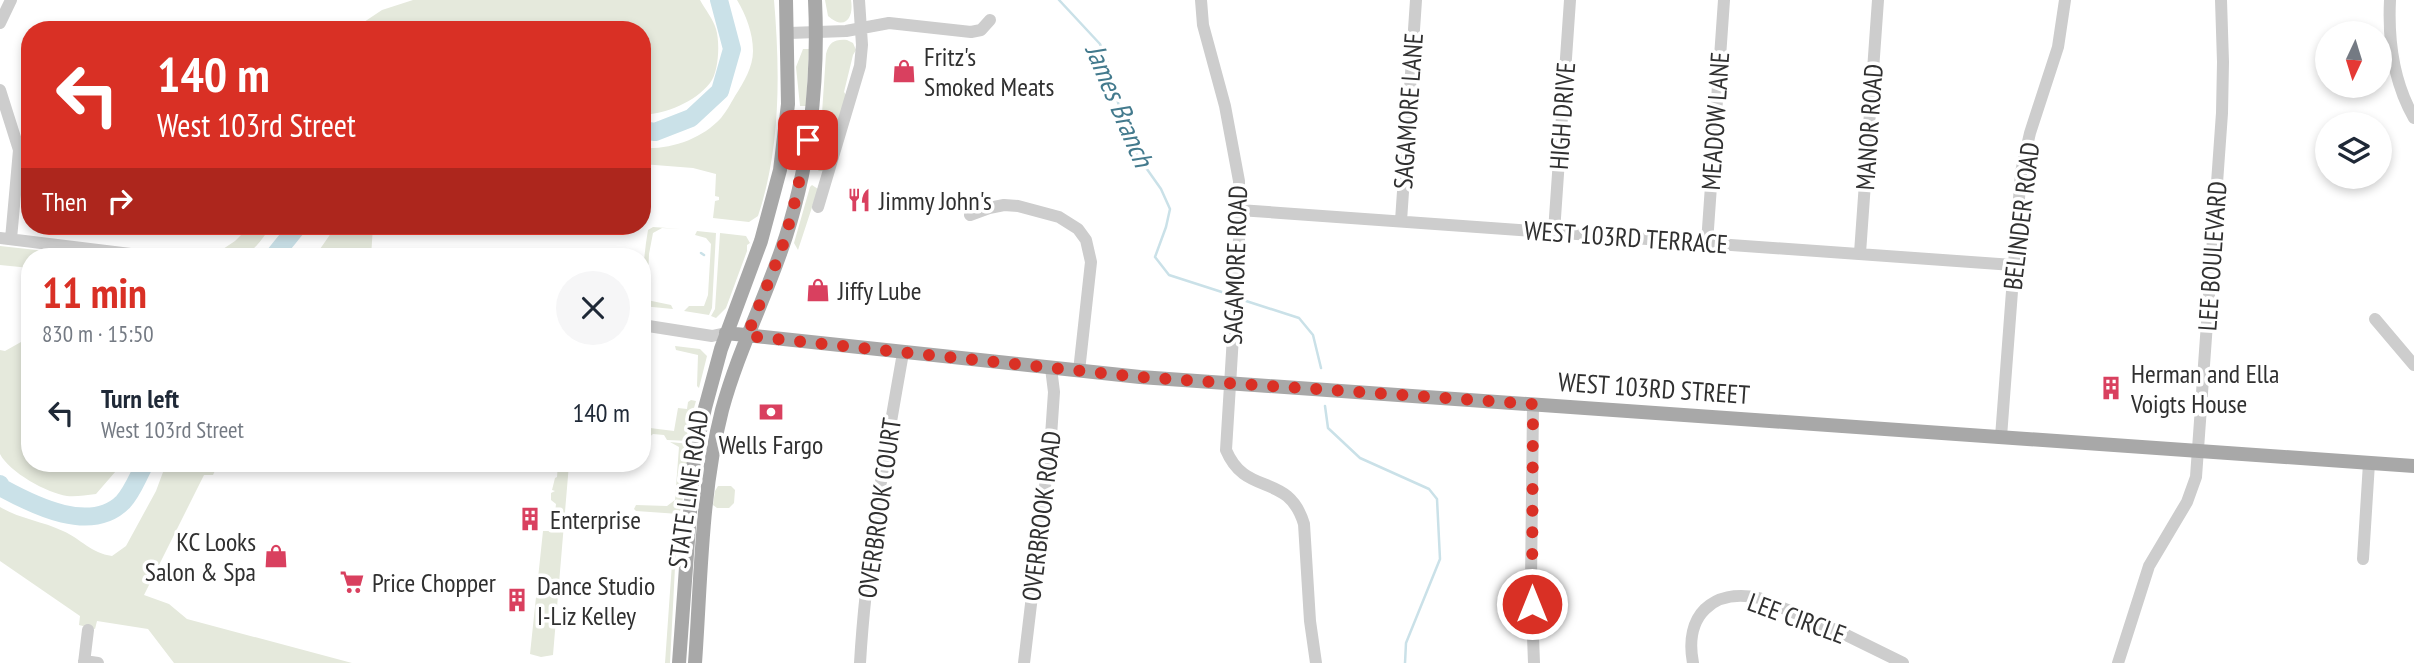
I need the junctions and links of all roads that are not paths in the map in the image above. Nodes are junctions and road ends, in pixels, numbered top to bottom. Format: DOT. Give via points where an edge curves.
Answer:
graph roads {
  1 [pos="11,0"];
  2 [pos="786,0"];
  3 [pos="816,0"];
  4 [pos="859,0"];
  5 [pos="1202,0"];
  6 [pos="1416,0"];
  7 [pos="1570,0"];
  8 [pos="1724,0"];
  9 [pos="1878,0"];
  10 [pos="2065,0"];
  11 [pos="2221,0"];
  12 [pos="2390,0"];
  13 [pos="990,20"];
  14 [pos="0,23"];
  15 [pos="862,28"];
  16 [pos="817,32"];
  17 [pos="789,33"];
  18 [pos="0,90"];
  19 [pos="2414,118"];
  20 [pos="818,207"];
  21 [pos="1240,210"];
  22 [pos="970,215"];
  23 [pos="1401,221"];
  24 [pos="1554,232"];
  25 [pos="6,239"];
  26 [pos="1707,243"];
  27 [pos="80,248"];
  28 [pos="1860,253"];
  29 [pos="2013,265"];
  30 [pos="2375,319"];
  31 [pos="651,326"];
  32 [pos="726,333"];
  33 [pos="747,336"];
  34 [pos="904,353"];
  35 [pos="2414,365"];
  36 [pos="1051,368"];
  37 [pos="1079,371"];
  38 [pos="1230,383"];
  39 [pos="1533,404"];
  40 [pos="2001,437"];
  41 [pos="2198,451"];
  42 [pos="2369,463"];
  43 [pos="2414,466"];
  44 [pos="2363,559"];
  45 [pos="88,630"];
  46 [pos="84,662"];
  47 [pos="98,663"];
  48 [pos="679,663"];
  49 [pos="695,663"];
  50 [pos="860,663"];
  51 [pos="1024,663"];
  52 [pos="1315,663"];
  53 [pos="1534,663"];
  54 [pos="1693,663"];
  55 [pos="1903,663"];
  56 [pos="2118,663"];
  1 -- 14 [label="street"];
  2 -- 17 [label="main road, STATE LINE ROAD"];
  3 -- 16 [label="main road, STATE LINE ROAD"];
  4 -- 15 [label="street"];
  5 -- 21 [label="street, SAGAMORE ROAD" via="1203,25 1235,154"];
  6 -- 23 [label="street, SAGAMORE LANE"];
  7 -- 24 [label="street, HIGH DRIVE"];
  8 -- 26 [label="street, MEADOW LANE"];
  9 -- 28 [label="street, MANOR ROAD"];
  10 -- 29 [label="street, BELINDER ROAD" via="2057,47 2021,172"];
  11 -- 41 [label="street, LEE BOULEVARD" via="2222,113"];
  12 -- 19 [label="street" via="2392,53"];
  13 -- 15 [label="street" via="982,30 971,32 889,23"];
  15 -- 16 [label="street"];
  15 -- 20 [label="street" via="860,66"];
  16 -- 17 [label="street"];
  16 -- 33 [label="main road, STATE LINE ROAD" via="808,140 793,210"];
  17 -- 32 [label="main road, STATE LINE ROAD" via="788,104 780,170 761,241"];
  18 -- 25 [label="street" via="19,150"];
  21 -- 23 [label="street, WEST 103RD TERRACE"];
  21 -- 38 [label="street, SAGAMORE ROAD"];
  22 -- 37 [label="street" via="1004,205 1018,206 1059,217 1086,240 1091,262"];
  23 -- 24 [label="street, WEST 103RD TERRACE"];
  24 -- 26 [label="street, WEST 103RD TERRACE"];
  25 -- 27 [label="street"];
  26 -- 28 [label="street, WEST 103RD TERRACE"];
  28 -- 29 [label="street, WEST 103RD TERRACE"];
  29 -- 40 [label="street, BELINDER ROAD"];
  30 -- 35 [label="street"];
  31 -- 32 [label="street, WEST 103RD STREET" via="712,336"];
  32 -- 33 [label="main road, WEST 103RD STREET"];
  32 -- 48 [label="main road, STATE LINE ROAD" via="694,458"];
  33 -- 34 [label="main road, WEST 103RD STREET"];
  33 -- 49 [label="main road, STATE LINE ROAD" via="713,448"];
  34 -- 36 [label="main road, WEST 103RD STREET"];
  34 -- 50 [label="street, OVERBROOK COURT" via="877,510"];
  36 -- 37 [label="main road, WEST 103RD STREET"];
  36 -- 51 [label="street, OVERBROOK ROAD" via="1051,436"];
  37 -- 38 [label="main road, WEST 103RD STREET"];
  38 -- 39 [label="main road, WEST 103RD STREET"];
  38 -- 52 [label="street, SAGAMORE ROAD" via="1225,441 1233,465 1243,475 1287,495 1304,524"];
  39 -- 40 [label="main road, WEST 103RD STREET"];
  39 -- 53 [label="street"];
  40 -- 41 [label="main road, WEST 103RD STREET"];
  41 -- 42 [label="main road, WEST 103RD STREET"];
  41 -- 56 [label="street, LEE BOULEVARD" via="2192,490 2150,566"];
  42 -- 43 [label="main road, WEST 103RD STREET"];
  42 -- 44 [label="street"];
  45 -- 46 [label="street"];
  46 -- 47 [label="street"];
  54 -- 55 [label="street, LEE CIRCLE" via="1693,627 1713,602 1730,596 1747,596 1807,617"];
}
